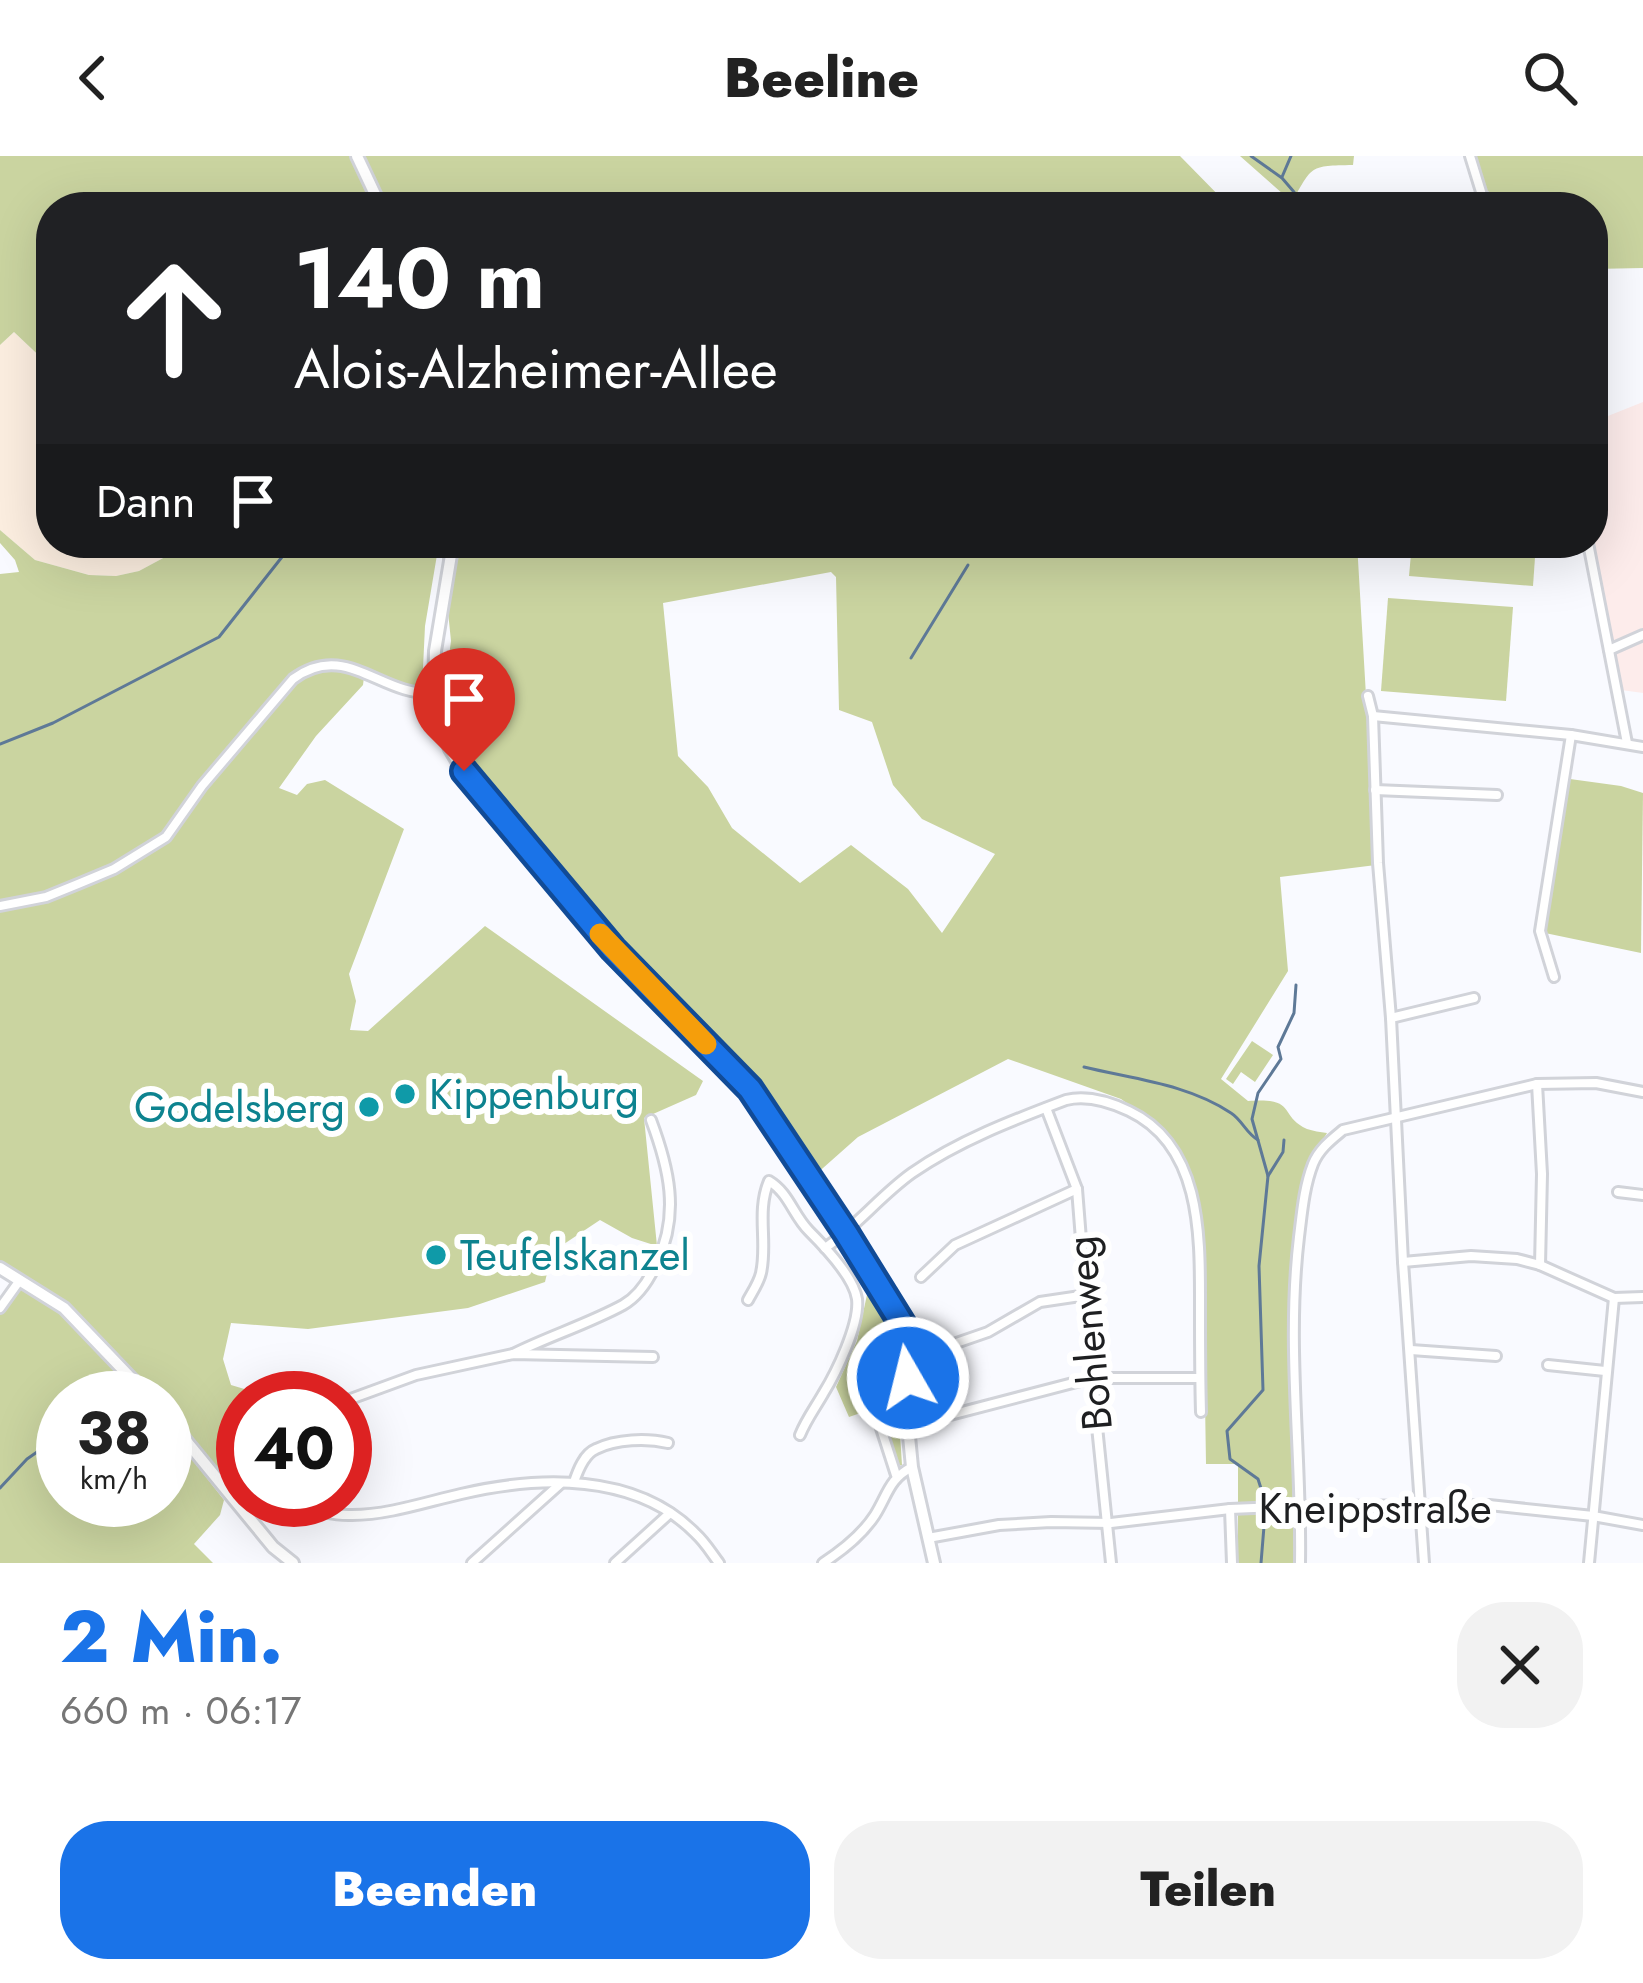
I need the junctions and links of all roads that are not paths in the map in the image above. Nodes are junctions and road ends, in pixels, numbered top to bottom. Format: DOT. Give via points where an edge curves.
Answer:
graph roads {
  1 [pos="357,156"];
  2 [pos="1470,156"];
  3 [pos="374,192"];
  4 [pos="1481,192"];
  5 [pos="450,558"];
  6 [pos="1591,558"];
  7 [pos="1643,635"];
  8 [pos="1609,650"];
  9 [pos="434,693"];
  10 [pos="1369,696"];
  11 [pos="1372,716"];
  12 [pos="1571,734"];
  13 [pos="1627,743"];
  14 [pos="1643,747"];
  15 [pos="1376,790"];
  16 [pos="1497,795"];
  17 [pos="0,906"];
  18 [pos="1554,977"];
  19 [pos="1474,998"];
  20 [pos="1391,1018"];
  21 [pos="1537,1084"];
  22 [pos="1643,1092"];
  23 [pos="1046,1108"];
  24 [pos="1396,1118"];
  25 [pos="651,1120"];
  26 [pos="1077,1190"];
  27 [pos="1618,1192"];
  28 [pos="1643,1196"];
  29 [pos="846,1233"];
  30 [pos="825,1248"];
  31 [pos="1403,1262"];
  32 [pos="1540,1265"];
  33 [pos="0,1268"];
  34 [pos="921,1277"];
  35 [pos="20,1280"];
  36 [pos="1087,1295"];
  37 [pos="1643,1297"];
  38 [pos="1613,1298"];
  39 [pos="748,1300"];
  40 [pos="0,1308"];
  41 [pos="1411,1351"];
  42 [pos="513,1354"];
  43 [pos="1496,1356"];
  44 [pos="653,1357"];
  45 [pos="1548,1366"];
  46 [pos="126,1371"];
  47 [pos="1605,1372"];
  48 [pos="1092,1378"];
  49 [pos="1200,1378"];
  50 [pos="372,1391"];
  51 [pos="908,1412"];
  52 [pos="1201,1412"];
  53 [pos="931,1420"];
  54 [pos="908,1426"];
  55 [pos="800,1435"];
  56 [pos="668,1443"];
  57 [pos="192,1450"];
  58 [pos="912,1467"];
  59 [pos="216,1474"];
  60 [pos="896,1475"];
  61 [pos="562,1481"];
  62 [pos="574,1482"];
  63 [pos="1301,1506"];
  64 [pos="1420,1506"];
  65 [pos="1230,1508"];
  66 [pos="372,1513"];
  67 [pos="670,1513"];
  68 [pos="1593,1516"];
  69 [pos="1107,1523"];
  70 [pos="1643,1525"];
  71 [pos="258,1527"];
  72 [pos="928,1538"];
  73 [pos="293,1563"];
  74 [pos="472,1563"];
  75 [pos="615,1563"];
  76 [pos="719,1563"];
  77 [pos="823,1563"];
  78 [pos="934,1563"];
  79 [pos="1111,1563"];
  80 [pos="1232,1563"];
  81 [pos="1300,1563"];
  82 [pos="1424,1563"];
  83 [pos="1589,1563"];
  1 -- 3 [label="street"];
  2 -- 4 [label="street"];
  5 -- 9 [label="street"];
  6 -- 8 [label="street"];
  7 -- 8 [label="street"];
  8 -- 13 [label="street"];
  9 -- 17 [label="street" via="406,692 351,666 302,672 166,837 78,884"];
  9 -- 29 [label="street" via="464,771 613,949 750,1089"];
  10 -- 11 [label="street"];
  11 -- 12 [label="street"];
  11 -- 15 [label="street"];
  12 -- 13 [label="street"];
  12 -- 18 [label="street" via="1540,931"];
  13 -- 14 [label="street"];
  15 -- 16 [label="street"];
  15 -- 20 [label="street"];
  19 -- 20 [label="street"];
  20 -- 24 [label="street"];
  21 -- 22 [label="street"];
  21 -- 24 [label="street"];
  21 -- 32 [label="street"];
  23 -- 26 [label="street, Bohlenweg"];
  23 -- 29 [label="street" via="908,1175"];
  23 -- 49 [label="street" via="1076,1098 1112,1102 1154,1126 1183,1166 1198,1217"];
  24 -- 31 [label="street"];
  24 -- 63 [label="street" via="1343,1130 1313,1163 1294,1304"];
  25 -- 42 [label="street" via="671,1213 650,1278 628,1302"];
  26 -- 34 [label="street" via="955,1245"];
  26 -- 36 [label="street, Bohlenweg"];
  27 -- 28 [label="street"];
  29 -- 30 [label="street"];
  29 -- 51 [label="street" via="903,1325"];
  30 -- 39 [label="street" via="769,1181 761,1277"];
  30 -- 55 [label="street" via="857,1301 850,1336"];
  31 -- 32 [label="street" via="1471,1256"];
  31 -- 41 [label="street"];
  32 -- 38 [label="street"];
  33 -- 35 [label="street"];
  35 -- 40 [label="street"];
  35 -- 46 [label="street" via="64,1308"];
  36 -- 48 [label="street, Bohlenweg"];
  36 -- 53 [label="street" via="1040,1302 933,1351"];
  37 -- 38 [label="street"];
  38 -- 47 [label="street"];
  41 -- 43 [label="street"];
  41 -- 64 [label="street"];
  42 -- 44 [label="street"];
  42 -- 50 [label="street"];
  45 -- 47 [label="street"];
  47 -- 68 [label="street"];
  48 -- 49 [label="street"];
  48 -- 53 [label="street"];
  48 -- 69 [label="street, Bohlenweg"];
  49 -- 52 [label="street"];
  51 -- 54 [label="street"];
  51 -- 60 [label="street" via="879,1422"];
  53 -- 54 [label="street"];
  54 -- 58 [label="street"];
  56 -- 62 [label="street" via="592,1449"];
  57 -- 59 [label="street"];
  58 -- 60 [label="street"];
  58 -- 72 [label="street"];
  60 -- 77 [label="street" via="873,1518"];
  61 -- 62 [label="street"];
  61 -- 66 [label="street"];
  61 -- 74 [label="street"];
  62 -- 67 [label="street" via="634,1494"];
  63 -- 64 [label="street, Kneippstraße"];
  63 -- 65 [label="street, Kneippstraße"];
  63 -- 81 [label="street"];
  64 -- 68 [label="street, Kneippstraße"];
  64 -- 82 [label="street"];
  65 -- 69 [label="street, Kneippstraße"];
  65 -- 80 [label="street"];
  67 -- 75 [label="street"];
  67 -- 76 [label="street"];
  68 -- 70 [label="street, Kneippstraße"];
  68 -- 83 [label="street"];
  69 -- 72 [label="street, Kneippstraße" via="999,1526"];
  69 -- 79 [label="street, Bohlenweg"];
  71 -- 73 [label="street"];
  72 -- 78 [label="street"];
}
